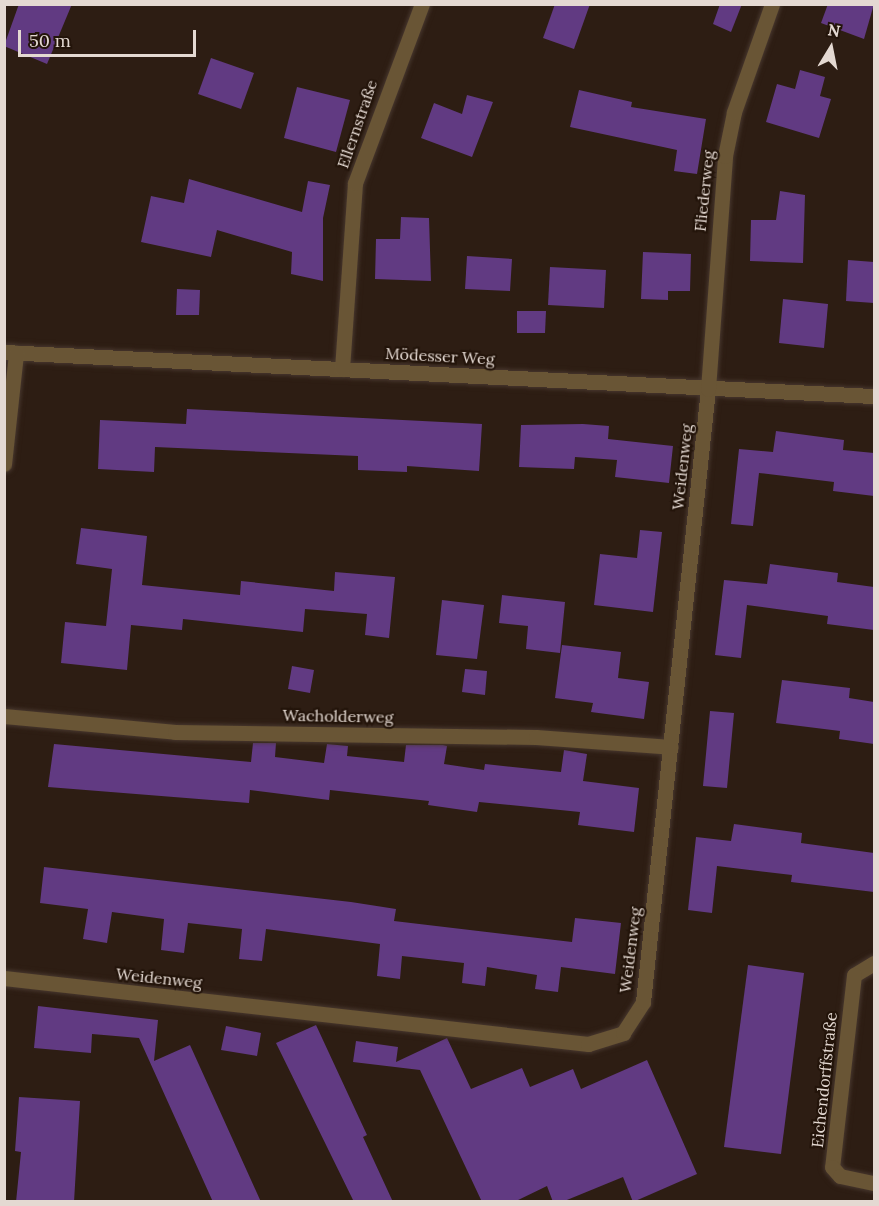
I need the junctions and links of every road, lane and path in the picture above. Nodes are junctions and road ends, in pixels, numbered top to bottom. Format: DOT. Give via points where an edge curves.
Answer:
graph roads {
  1 [pos="422,4"];
  2 [pos="772,4"];
  3 [pos="10,353"];
  4 [pos="342,369"];
  5 [pos="708,388"];
  6 [pos="874,396"];
  7 [pos="4,464"];
  8 [pos="4,716"];
  9 [pos="670,747"];
  10 [pos="874,963"];
  11 [pos="4,978"];
  12 [pos="874,1183"];
  1 -- 4 [label="street, Ellernstraße" via="355,183"];
  2 -- 5 [label="street, Fliederweg" via="734,112 725,156"];
  3 -- 4 [label="street, Mödesser Weg"];
  3 -- 7 [label="street"];
  4 -- 5 [label="street, Mödesser Weg"];
  5 -- 6 [label="street, Mödesser Weg"];
  5 -- 9 [label="street, Weidenweg"];
  8 -- 9 [label="street, Wacholderweg" via="175,732 536,737"];
  9 -- 11 [label="street, Weidenweg" via="643,1002 623,1033 588,1044"];
  10 -- 12 [label="street, Eichendorffstraße" via="854,975 832,1167 840,1176"];
}
